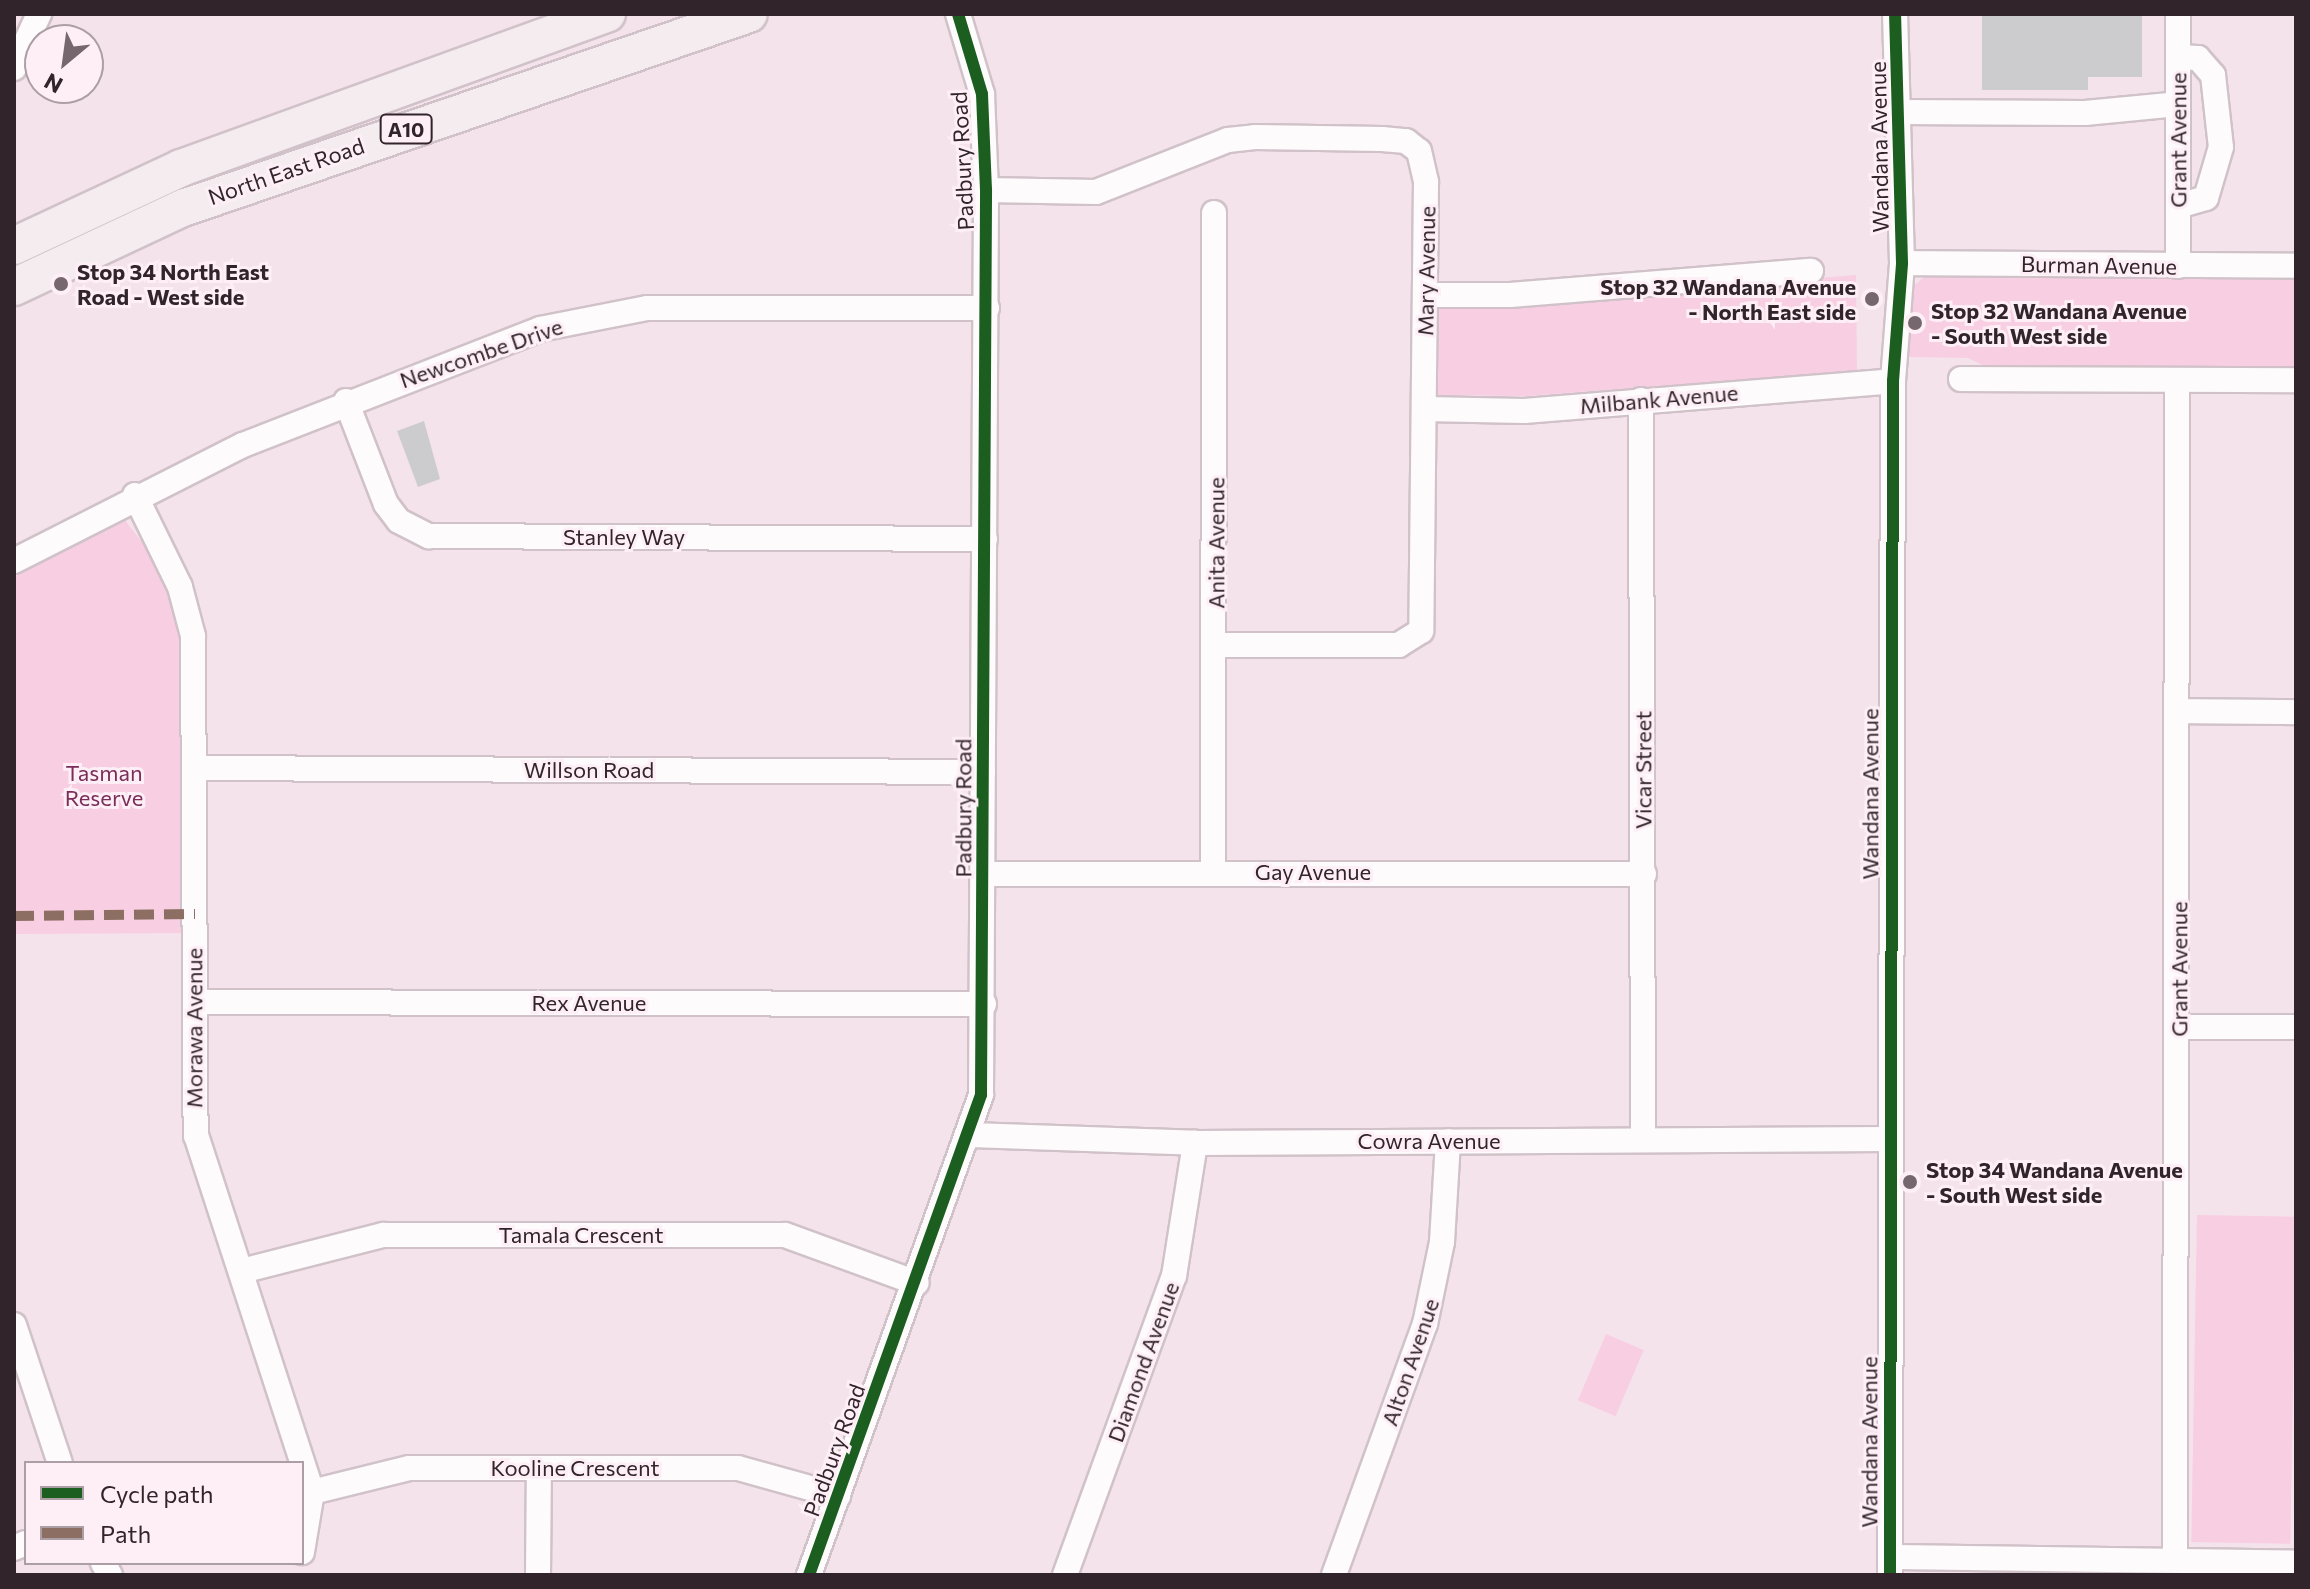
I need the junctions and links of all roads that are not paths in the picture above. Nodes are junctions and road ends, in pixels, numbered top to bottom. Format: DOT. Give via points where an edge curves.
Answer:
graph roads {
  1 [pos="39,14"];
  2 [pos="607,14"];
  3 [pos="749,14"];
  4 [pos="958,14"];
  5 [pos="1895,14"];
  6 [pos="2178,14"];
  7 [pos="2178,57"];
  8 [pos="14,68"];
  9 [pos="2178,104"];
  10 [pos="1898,112"];
  11 [pos="986,190"];
  12 [pos="2178,206"];
  13 [pos="1214,213"];
  14 [pos="14,246"];
  15 [pos="69,259"];
  16 [pos="1902,263"];
  17 [pos="14,264"];
  18 [pos="2178,266"];
  19 [pos="2296,266"];
  20 [pos="1811,271"];
  21 [pos="14,287"];
  22 [pos="1425,295"];
  23 [pos="987,308"];
  24 [pos="1961,379"];
  25 [pos="2296,380"];
  26 [pos="1893,381"];
  27 [pos="2177,382"];
  28 [pos="1641,400"];
  29 [pos="346,401"];
  30 [pos="1425,409"];
  31 [pos="135,495"];
  32 [pos="985,539"];
  33 [pos="14,561"];
  34 [pos="1217,645"];
  35 [pos="2178,711"];
  36 [pos="2296,712"];
  37 [pos="195,768"];
  38 [pos="983,772"];
  39 [pos="1213,872"];
  40 [pos="983,874"];
  41 [pos="1644,874"];
  42 [pos="195,1002"];
  43 [pos="984,1004"];
  44 [pos="2180,1027"];
  45 [pos="2296,1027"];
  46 [pos="971,1135"];
  47 [pos="1887,1139"];
  48 [pos="1643,1140"];
  49 [pos="1448,1141"];
  50 [pos="1195,1143"];
  51 [pos="242,1271"];
  52 [pos="917,1283"];
  53 [pos="14,1325"];
  54 [pos="59,1461"];
  55 [pos="302,1461"];
  56 [pos="304,1467"];
  57 [pos="539,1468"];
  58 [pos="312,1492"];
  59 [pos="838,1496"];
  60 [pos="304,1546"];
  61 [pos="2175,1557"];
  62 [pos="2296,1563"];
  63 [pos="1890,1566"];
  64 [pos="538,1575"];
  65 [pos="809,1575"];
  66 [pos="1065,1575"];
  67 [pos="1334,1575"];
  1 -- 8 [label="street"];
  2 -- 14 [label="highway, North East Road / A10" via="194,162"];
  3 -- 15 [label="highway, North East Road / A10" via="272,175"];
  4 -- 11 [label="street, Padbury Road" via="982,94"];
  5 -- 10 [label="street, Wandana Avenue"];
  6 -- 7 [label="street, Grant Avenue"];
  7 -- 9 [label="street, Grant Avenue"];
  7 -- 12 [label="street" via="2198,58 2213,75 2221,147 2206,198"];
  9 -- 10 [label="street" via="2085,113"];
  9 -- 12 [label="street, Grant Avenue"];
  10 -- 16 [label="street, Wandana Avenue"];
  11 -- 22 [label="street, Mary Avenue" via="1096,192 1228,140 1406,141 1425,164"];
  11 -- 23 [label="street, Padbury Road"];
  12 -- 18 [label="street, Grant Avenue"];
  13 -- 34 [label="street, Anita Avenue"];
  15 -- 17 [label="highway"];
  15 -- 21 [label="highway, North East Road / A10"];
  16 -- 18 [label="street, Burman Avenue"];
  16 -- 26 [label="street, Wandana Avenue"];
  18 -- 19 [label="street, Burman Avenue"];
  20 -- 22 [label="street" via="1510,295"];
  22 -- 30 [label="street, Mary Avenue"];
  23 -- 29 [label="street, Newcombe Drive" via="615,311 540,329"];
  23 -- 32 [label="street, Padbury Road"];
  24 -- 27 [label="street"];
  25 -- 27 [label="street"];
  26 -- 28 [label="street, Milbank Avenue"];
  26 -- 47 [label="street, Wandana Avenue"];
  27 -- 35 [label="street, Grant Avenue"];
  28 -- 30 [label="street, Milbank Avenue" via="1524,411"];
  28 -- 41 [label="street, Vicar Street"];
  29 -- 31 [label="street, Newcombe Drive"];
  29 -- 32 [label="street, Stanley Way" via="386,504 399,521 429,536"];
  30 -- 34 [label="street, Mary Avenue" via="1421,631 1399,645"];
  31 -- 33 [label="street, Newcombe Drive"];
  31 -- 37 [label="street, Morawa Avenue" via="187,608"];
  32 -- 38 [label="street, Padbury Road"];
  34 -- 39 [label="street, Anita Avenue"];
  35 -- 36 [label="street"];
  35 -- 44 [label="street, Grant Avenue"];
  37 -- 38 [label="street, Willson Road"];
  37 -- 42 [label="street, Morawa Avenue"];
  38 -- 40 [label="street, Padbury Road"];
  39 -- 40 [label="street, Gay Avenue"];
  39 -- 41 [label="street, Gay Avenue"];
  40 -- 43 [label="street, Padbury Road"];
  41 -- 48 [label="street, Vicar Street"];
  42 -- 43 [label="street, Rex Avenue"];
  42 -- 51 [label="street, Morawa Avenue" via="196,1135"];
  43 -- 46 [label="street, Padbury Road" via="981,1095"];
  44 -- 45 [label="street"];
  44 -- 61 [label="street, Grant Avenue"];
  46 -- 50 [label="street, Cowra Avenue"];
  46 -- 52 [label="street, Padbury Road"];
  47 -- 48 [label="street, Cowra Avenue"];
  47 -- 63 [label="street, Wandana Avenue"];
  48 -- 49 [label="street, Cowra Avenue"];
  49 -- 50 [label="street, Cowra Avenue"];
  49 -- 67 [label="street, Alton Avenue" via="1436,1283"];
  50 -- 66 [label="street, Diamond Avenue" via="1174,1276"];
  51 -- 52 [label="street, Tamala Crescent" via="383,1235 785,1235"];
  51 -- 55 [label="street, Morawa Avenue"];
  52 -- 59 [label="street, Padbury Road"];
  53 -- 54 [label="street"];
  56 -- 58 [label="street, Morawa Avenue"];
  57 -- 58 [label="street, Kooline Crescent" via="383,1470"];
  57 -- 59 [label="street, Kooline Crescent" via="738,1468"];
  57 -- 64 [label="street"];
  58 -- 60 [label="street, Morawa Avenue" via="311,1527"];
  59 -- 65 [label="street, Padbury Road"];
  61 -- 62 [label="street"];
  61 -- 63 [label="street"];
}
